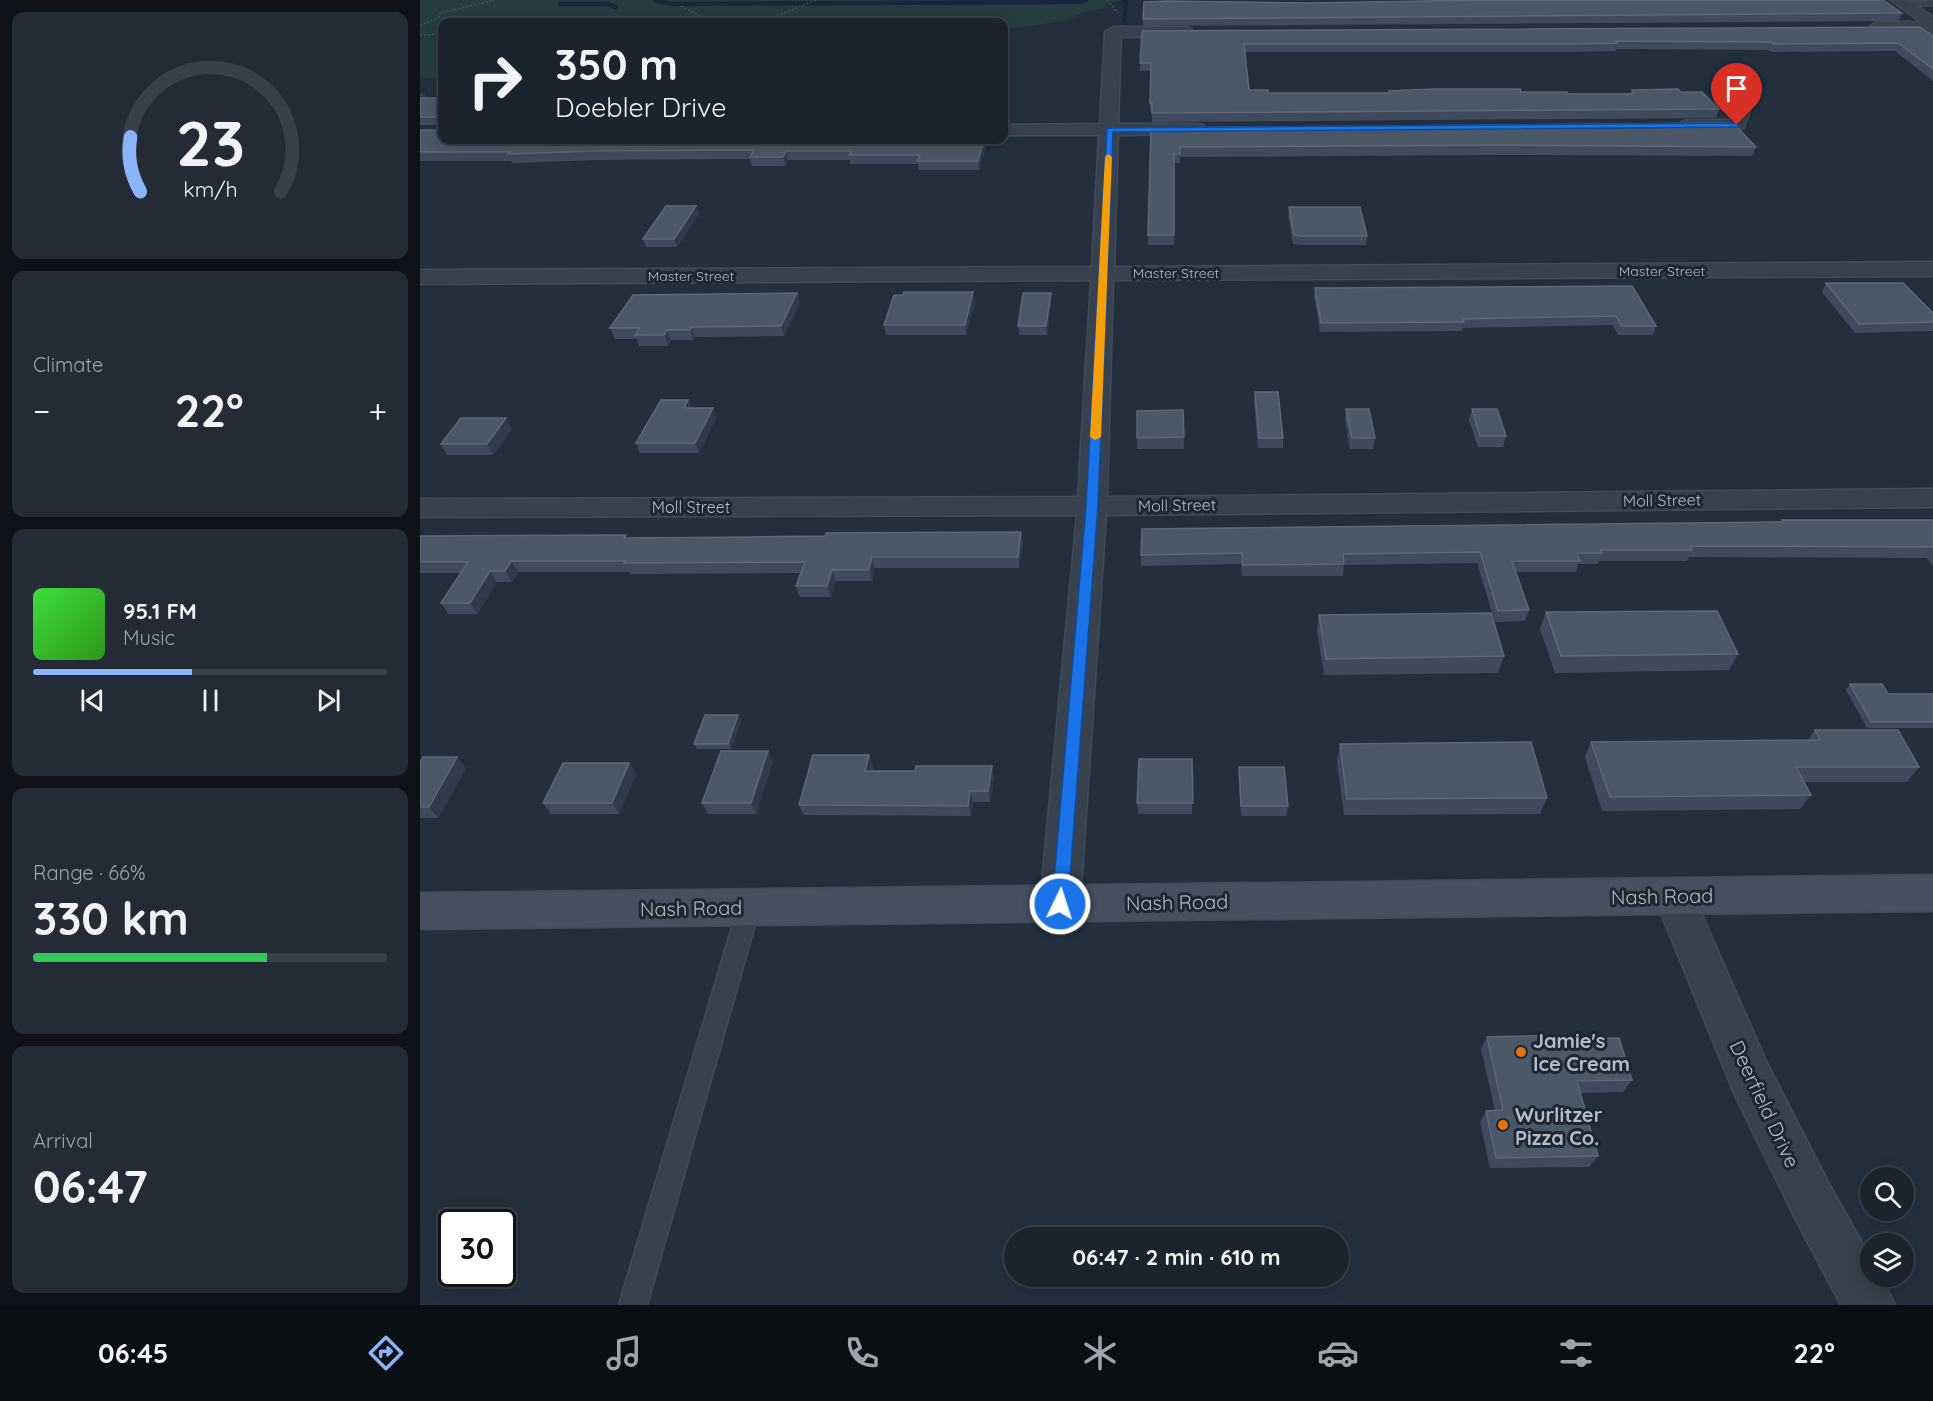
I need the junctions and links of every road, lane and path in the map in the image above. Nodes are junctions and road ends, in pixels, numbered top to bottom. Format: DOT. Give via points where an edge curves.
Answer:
graph roads {
  1 [pos="494,0"];
  2 [pos="816,0"];
  3 [pos="1900,2"];
  4 [pos="1933,3"];
  5 [pos="681,6"];
  6 [pos="704,18"];
  7 [pos="772,18"];
  8 [pos="420,26"];
  9 [pos="1933,26"];
  10 [pos="1862,27"];
  11 [pos="1208,32"];
  12 [pos="438,34"];
  13 [pos="420,35"];
  14 [pos="1741,111"];
  15 [pos="1666,125"];
  16 [pos="1110,129"];
  17 [pos="1216,129"];
  18 [pos="1008,130"];
  19 [pos="1933,269"];
  20 [pos="1103,273"];
  21 [pos="420,277"];
  22 [pos="1933,498"];
  23 [pos="1092,506"];
  24 [pos="420,508"];
  25 [pos="1933,893"];
  26 [pos="1674,896"];
  27 [pos="1060,904"];
  28 [pos="749,907"];
  29 [pos="420,911"];
  30 [pos="633,1305"];
  31 [pos="1869,1305"];
  1 -- 8 [label="path" via="440,13"];
  2 -- 7 [label="path"];
  3 -- 4 [label="lane"];
  3 -- 9 [label="street"];
  5 -- 6 [label="path"];
  9 -- 10 [label="street"];
  11 -- 16 [label="street" via="1113,32"];
  12 -- 13 [label="path"];
  14 -- 15 [label="street" via="1737,125"];
  16 -- 17 [label="street"];
  16 -- 18 [label="street"];
  16 -- 20 [label="street"];
  19 -- 20 [label="street, Master Street"];
  20 -- 21 [label="street, Master Street"];
  20 -- 23 [label="street"];
  22 -- 23 [label="street, Moll Street"];
  23 -- 24 [label="street, Moll Street"];
  23 -- 27 [label="street"];
  25 -- 26 [label="main road, Nash Road"];
  26 -- 27 [label="main road, Nash Road"];
  26 -- 31 [label="street, Deerfield Drive" via="1750,1077"];
  27 -- 28 [label="main road, Nash Road"];
  28 -- 29 [label="main road, Nash Road"];
  28 -- 30 [label="lane"];
}
